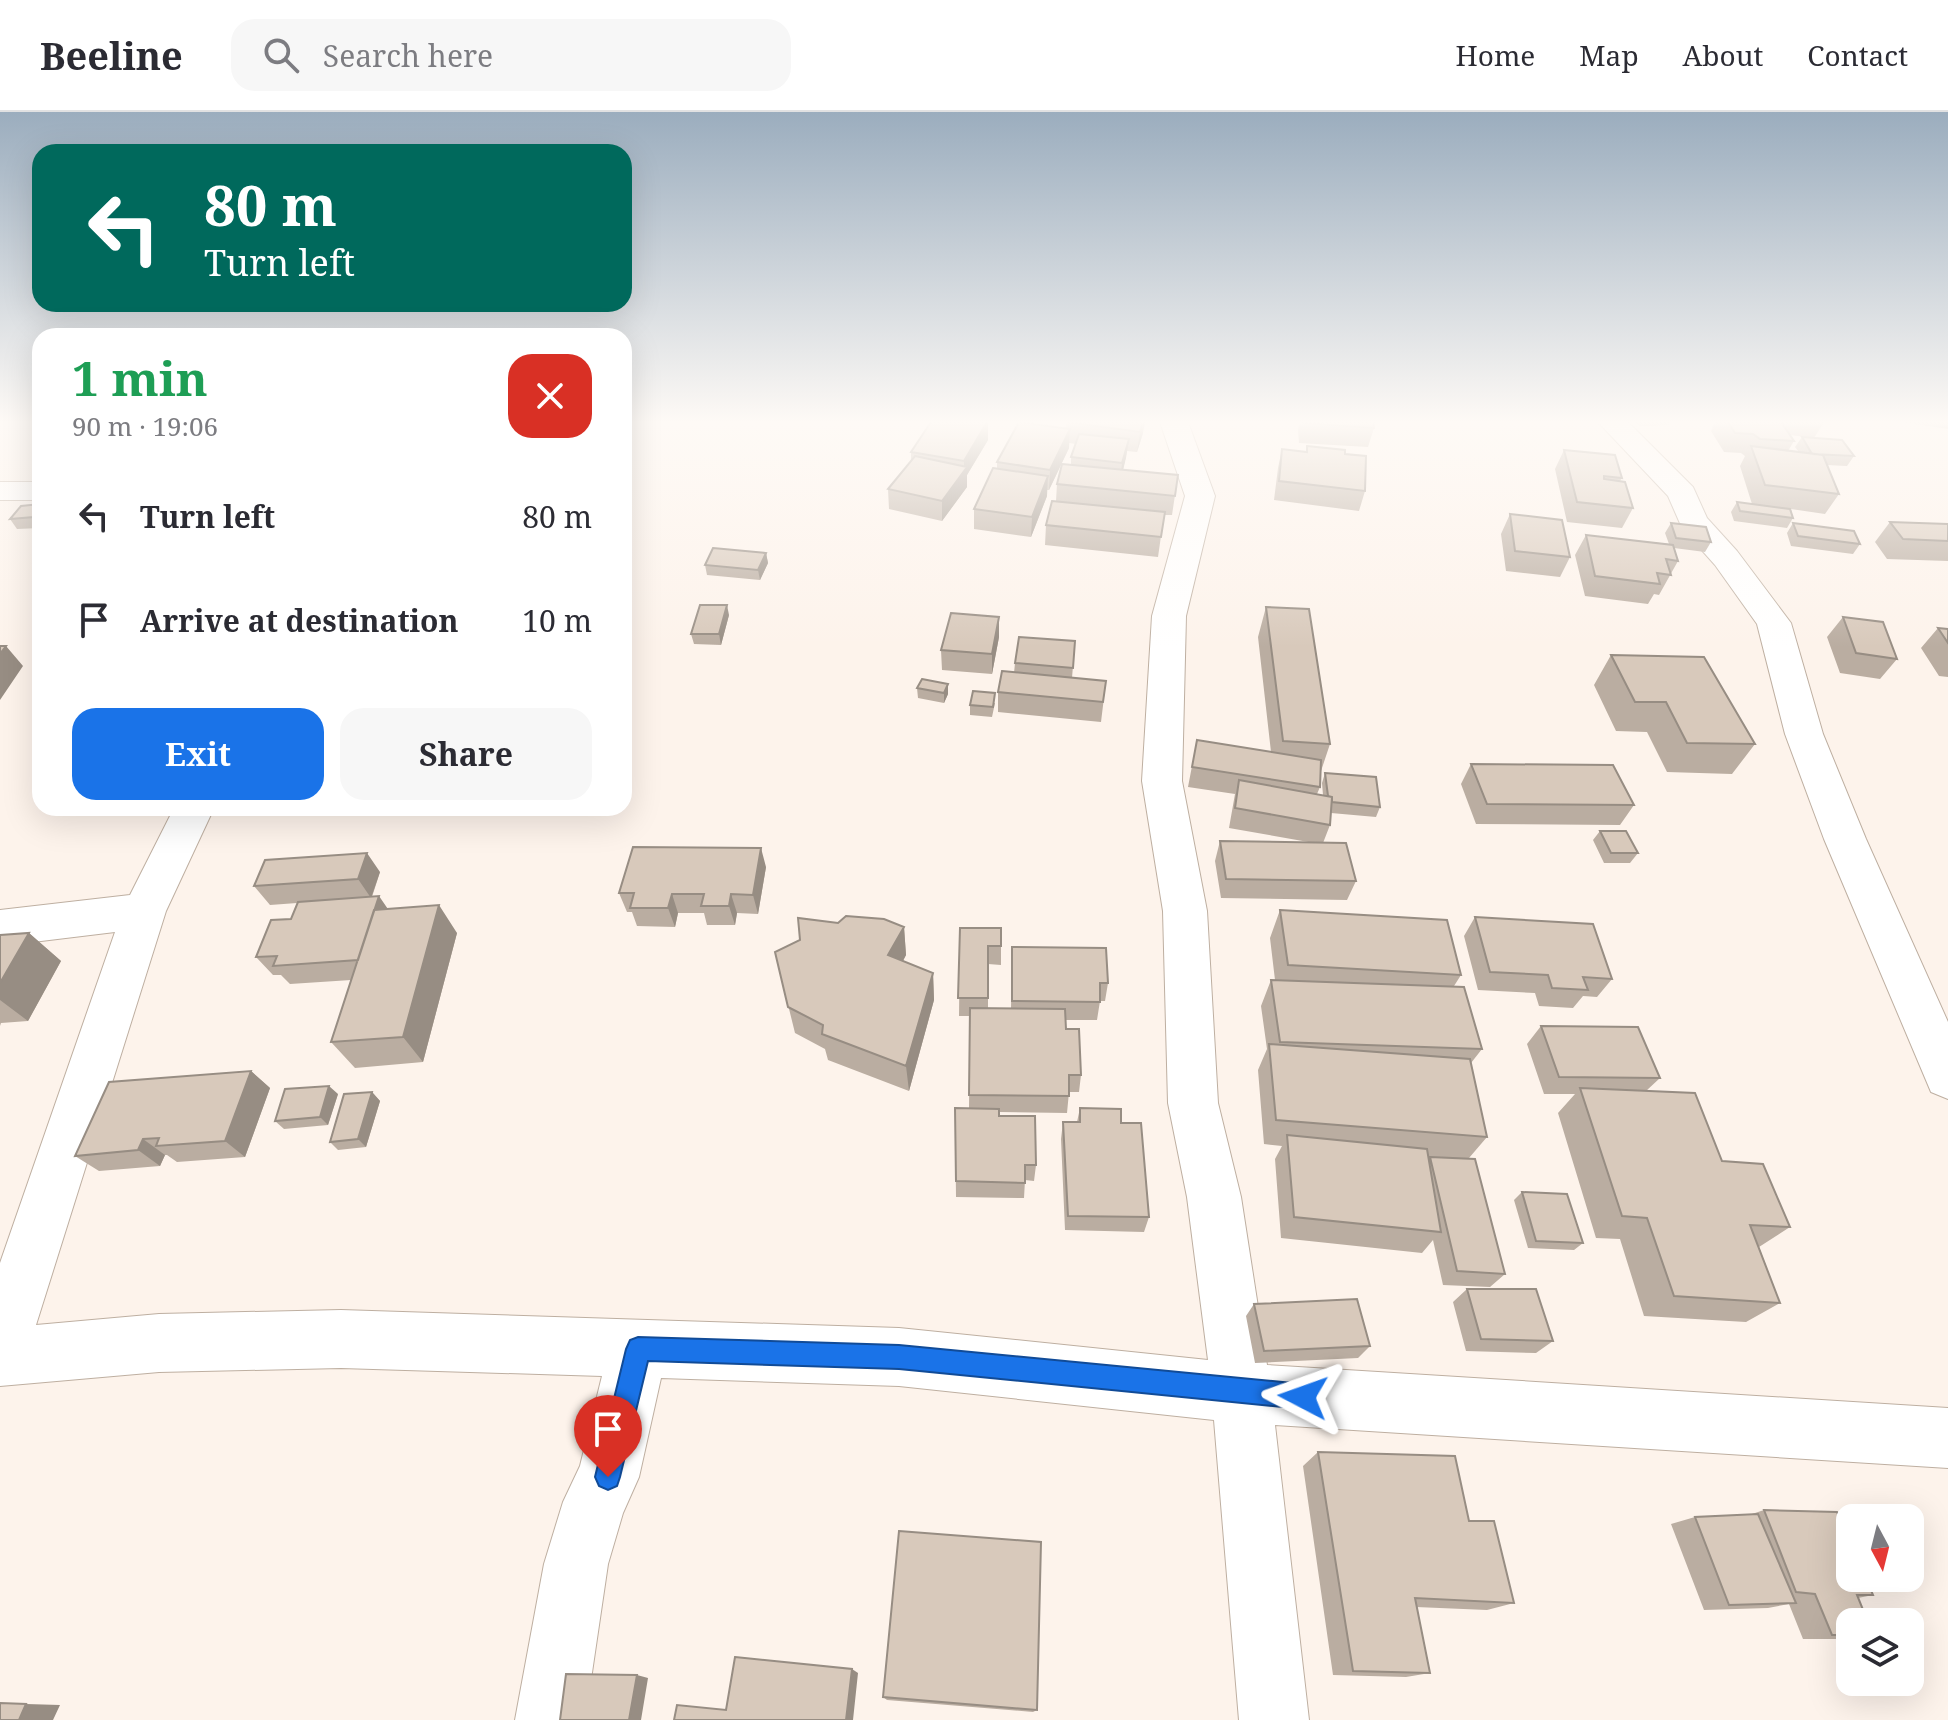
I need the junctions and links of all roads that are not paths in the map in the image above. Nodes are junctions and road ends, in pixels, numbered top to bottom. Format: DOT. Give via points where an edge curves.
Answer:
graph roads {
  1 [pos="1200,497"];
  2 [pos="1684,497"];
  3 [pos="190,816"];
  4 [pos="144,911"];
  5 [pos="0,928"];
  6 [pos="1948,1077"];
  7 [pos="0,1346"];
  8 [pos="638,1349"];
  9 [pos="0,1357"];
  10 [pos="1242,1393"];
  11 [pos="1948,1438"];
  12 [pos="550,1720"];
  13 [pos="1274,1720"];
  1 -- 10 [label="street" via="1169,616 1162,781 1185,911 1193,1103 1214,1197"];
  2 -- 6 [label="street" via="1693,521 1774,623 1804,734"];
  3 -- 4 [label="street"];
  4 -- 5 [label="street"];
  4 -- 7 [label="street"];
  8 -- 9 [label="street" via="341,1339 159,1343"];
  8 -- 10 [label="street" via="899,1357"];
  8 -- 12 [label="street" via="608,1477 594,1502 576,1564"];
  10 -- 11 [label="street"];
  10 -- 13 [label="street"];
}
